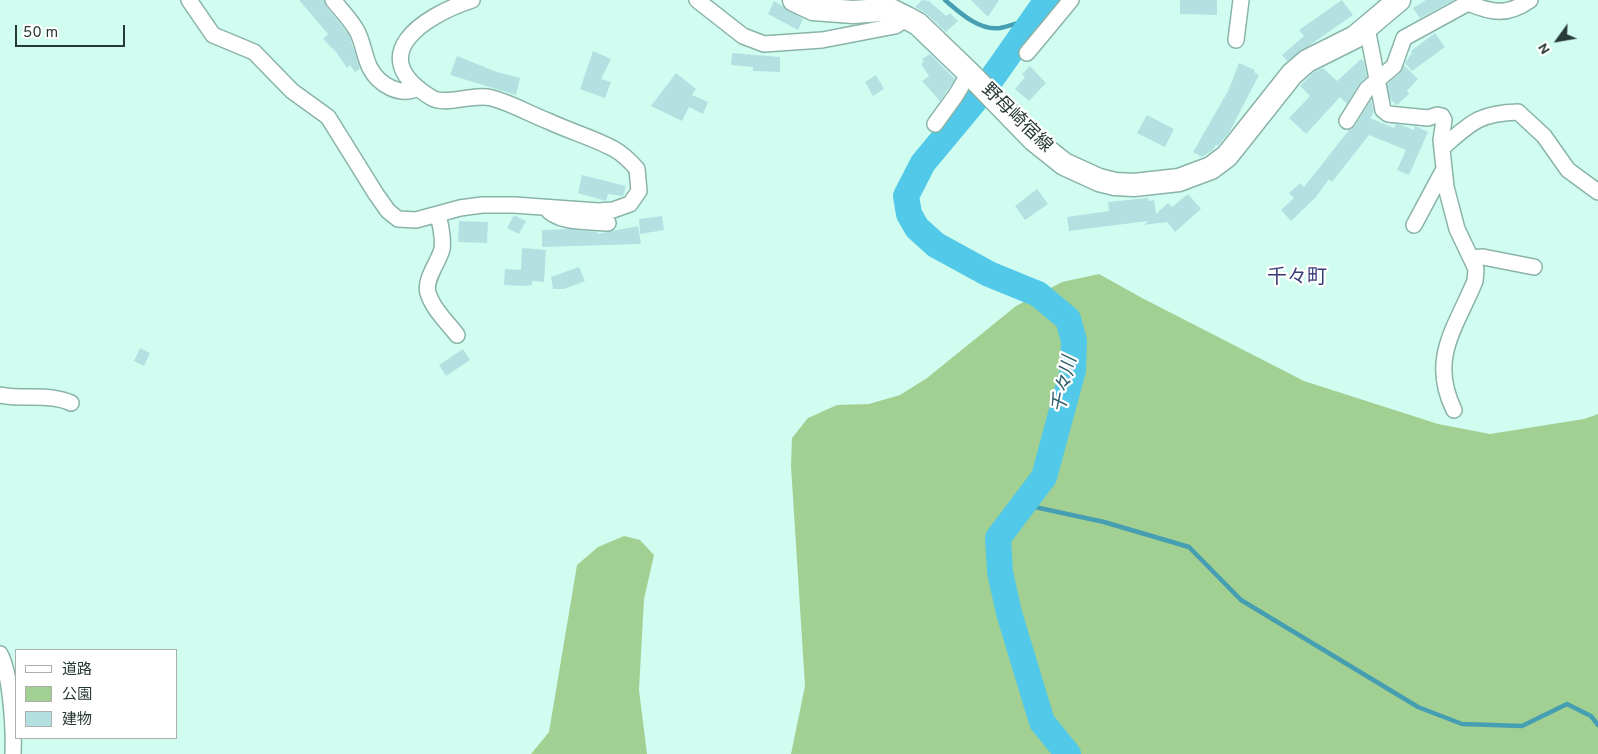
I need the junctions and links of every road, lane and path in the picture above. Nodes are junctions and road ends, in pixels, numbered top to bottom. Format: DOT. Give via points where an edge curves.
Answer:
graph roads {
  1 [pos="189,0"];
  2 [pos="333,0"];
  3 [pos="472,0"];
  4 [pos="696,0"];
  5 [pos="794,0"];
  6 [pos="1072,0"];
  7 [pos="1240,0"];
  8 [pos="1399,0"];
  9 [pos="1530,0"];
  10 [pos="901,9"];
  11 [pos="1367,28"];
  12 [pos="1236,40"];
  13 [pos="1027,53"];
  14 [pos="969,74"];
  15 [pos="1378,80"];
  16 [pos="418,88"];
  17 [pos="1347,121"];
  18 [pos="935,124"];
  19 [pos="1442,148"];
  20 [pos="1444,169"];
  21 [pos="1598,192"];
  22 [pos="545,206"];
  23 [pos="438,214"];
  24 [pos="608,223"];
  25 [pos="1414,225"];
  26 [pos="1471,258"];
  27 [pos="1534,267"];
  28 [pos="456,335"];
  29 [pos="0,395"];
  30 [pos="71,402"];
  31 [pos="1454,410"];
  32 [pos="0,654"];
  33 [pos="13,754"];
  1 -- 23 [label="street" via="212,35 254,52 292,91 328,117 388,211 398,219 406,220"];
  2 -- 16 [label="street" via="357,31 376,77 395,90 404,92"];
  3 -- 16 [label="street" via="421,24 404,42 400,67"];
  4 -- 10 [label="street" via="743,36 764,44 822,40 895,26"];
  5 -- 10 [label="main road" via="813,9 828,11"];
  6 -- 13 [label="street"];
  7 -- 12 [label="street"];
  8 -- 11 [label="main road, 野母崎宿線"];
  9 -- 15 [label="street" via="1504,12 1468,3 1404,38 1394,66"];
  10 -- 14 [label="main road, 野母崎宿線"];
  11 -- 14 [label="main road, 野母崎宿線" via="1307,61 1292,74 1227,156 1200,174 1179,180 1115,184 1064,164 1034,140"];
  11 -- 15 [label="street"];
  14 -- 18 [label="street"];
  15 -- 17 [label="street" via="1367,89"];
  15 -- 19 [label="street" via="1383,110 1388,114 1428,118 1442,116"];
  16 -- 22 [label="street" via="439,100 469,96 492,98 607,145 637,169 639,191 630,204 622,208 598,211"];
  19 -- 20 [label="street"];
  19 -- 21 [label="street" via="1475,121 1504,112 1518,112 1544,136 1568,170"];
  20 -- 25 [label="street"];
  20 -- 26 [label="street" via="1457,229"];
  22 -- 23 [label="street" via="482,205"];
  22 -- 24 [label="street" via="552,215 566,219"];
  23 -- 28 [label="street" via="442,249 427,292"];
  26 -- 27 [label="street" via="1483,257"];
  26 -- 31 [label="street" via="1476,269 1475,281 1444,355 1442,376"];
  29 -- 30 [label="street" via="31,399 59,397"];
  32 -- 33 [label="street" via="8,683"];
}
